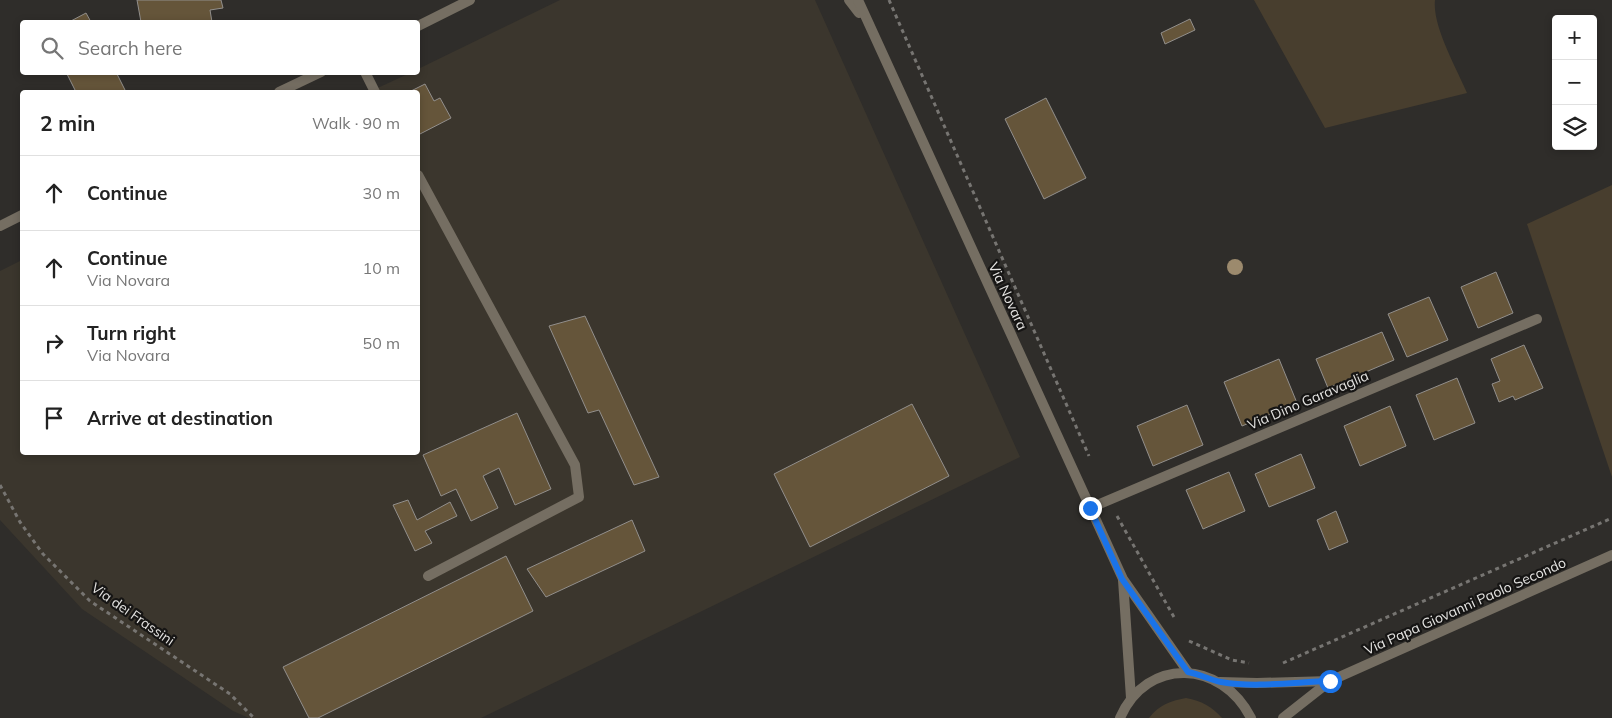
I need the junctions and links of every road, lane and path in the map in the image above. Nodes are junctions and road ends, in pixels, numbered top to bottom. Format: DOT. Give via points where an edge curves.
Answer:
graph roads {
  1 [pos="470,0"];
  2 [pos="849,0"];
  3 [pos="858,0"];
  4 [pos="889,0"];
  5 [pos="868,24"];
  6 [pos="420,25"];
  7 [pos="315,75"];
  8 [pos="366,75"];
  9 [pos="283,90"];
  10 [pos="374,90"];
  11 [pos="420,179"];
  12 [pos="20,216"];
  13 [pos="0,226"];
  14 [pos="1537,319"];
  15 [pos="1092,464"];
  16 [pos="0,486"];
  17 [pos="1108,500"];
  18 [pos="1090,508"];
  19 [pos="1612,518"];
  20 [pos="1612,555"];
  21 [pos="428,576"];
  22 [pos="1122,579"];
  23 [pos="1178,624"];
  24 [pos="1187,640"];
  25 [pos="1282,664"];
  26 [pos="1256,665"];
  27 [pos="1188,672"];
  28 [pos="1330,681"];
  29 [pos="1220,682"];
  30 [pos="1131,698"];
  31 [pos="254,718"];
  32 [pos="1120,718"];
  33 [pos="1251,718"];
  34 [pos="1283,718"];
  1 -- 6 [label="street"];
  2 -- 5 [label="street, Via Novara"];
  3 -- 5 [label="street, Via Novara"];
  4 -- 15 [label="path"];
  5 -- 18 [label="street, Via Novara"];
  7 -- 9 [label="street"];
  8 -- 10 [label="street"];
  11 -- 21 [label="street" via="575,465 579,497"];
  12 -- 13 [label="street"];
  14 -- 17 [label="street, Via Dino Garavaglia"];
  16 -- 31 [label="path, Via dei Frassini" via="43,554 90,601 230,694"];
  17 -- 18 [label="street, Via Dino Garavaglia"];
  17 -- 23 [label="path"];
  18 -- 22 [label="street, Via Novara"];
  19 -- 25 [label="path"];
  20 -- 28 [label="street, Via Papa Giovanni Paolo Secondo"];
  22 -- 27 [label="street, Via Novara"];
  22 -- 30 [label="street, Via Novara"];
  24 -- 26 [label="path" via="1232,660"];
  27 -- 29 [label="street"];
  27 -- 30 [label="street" via="1160,678"];
  28 -- 29 [label="street"];
  28 -- 34 [label="street"];
  29 -- 33 [label="street" via="1239,696"];
  30 -- 32 [label="street"];
}
